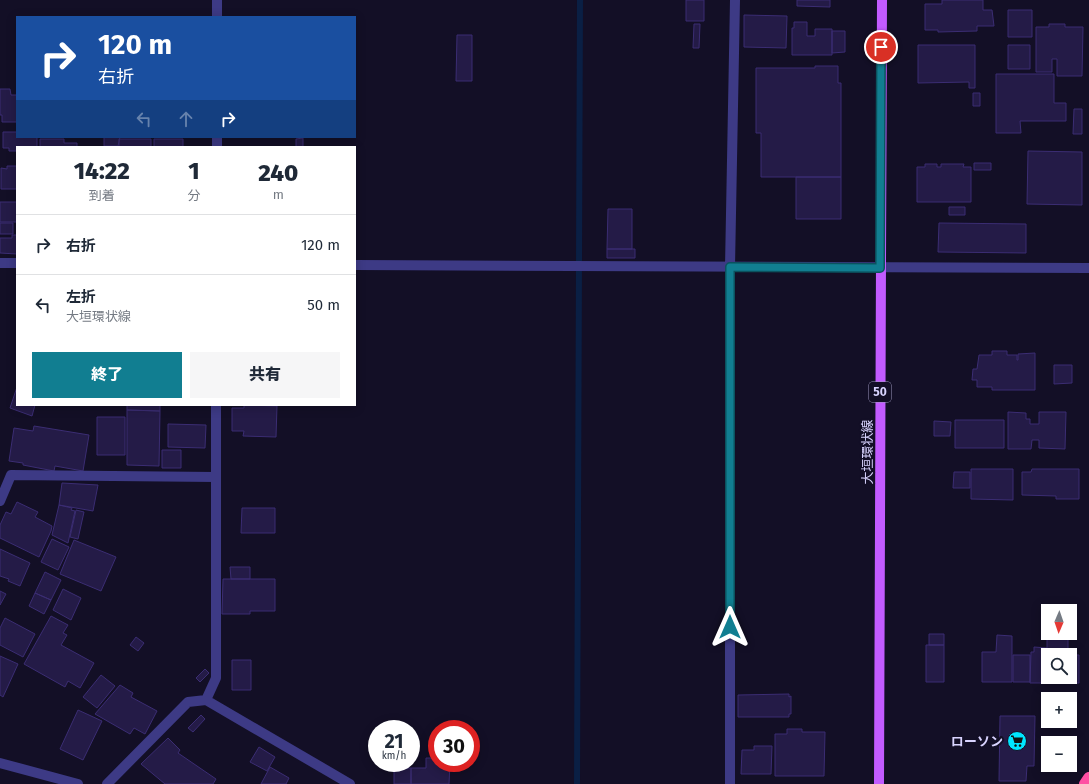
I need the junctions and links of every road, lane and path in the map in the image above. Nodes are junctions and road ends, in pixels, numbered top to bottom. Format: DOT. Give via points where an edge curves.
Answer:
graph roads {
  1 [pos="217,0"];
  2 [pos="735,0"];
  3 [pos="882,0"];
  4 [pos="217,16"];
  5 [pos="0,263"];
  6 [pos="16,263"];
  7 [pos="356,265"];
  8 [pos="730,267"];
  9 [pos="880,268"];
  10 [pos="1089,268"];
  11 [pos="216,406"];
  12 [pos="215,476"];
  13 [pos="0,501"];
  14 [pos="206,700"];
  15 [pos="0,763"];
  16 [pos="1089,778"];
  17 [pos="45,780"];
  18 [pos="78,784"];
  19 [pos="107,784"];
  20 [pos="350,784"];
  21 [pos="730,784"];
  22 [pos="879,784"];
  23 [pos="1085,784"];
  1 -- 4 [label="street"];
  2 -- 8 [label="street"];
  3 -- 9 [label="main road, 大垣環状線 / 50"];
  5 -- 6 [label="street"];
  7 -- 8 [label="street"];
  8 -- 9 [label="street"];
  8 -- 21 [label="street"];
  9 -- 10 [label="street"];
  9 -- 22 [label="main road, 大垣環状線 / 50"];
  11 -- 12 [label="street"];
  12 -- 13 [label="street" via="11,475"];
  12 -- 14 [label="street" via="216,678"];
  14 -- 19 [label="street" via="188,702"];
  14 -- 20 [label="street"];
  15 -- 17 [label="street"];
  16 -- 23 [label="highway"];
  17 -- 18 [label="street"];
}
